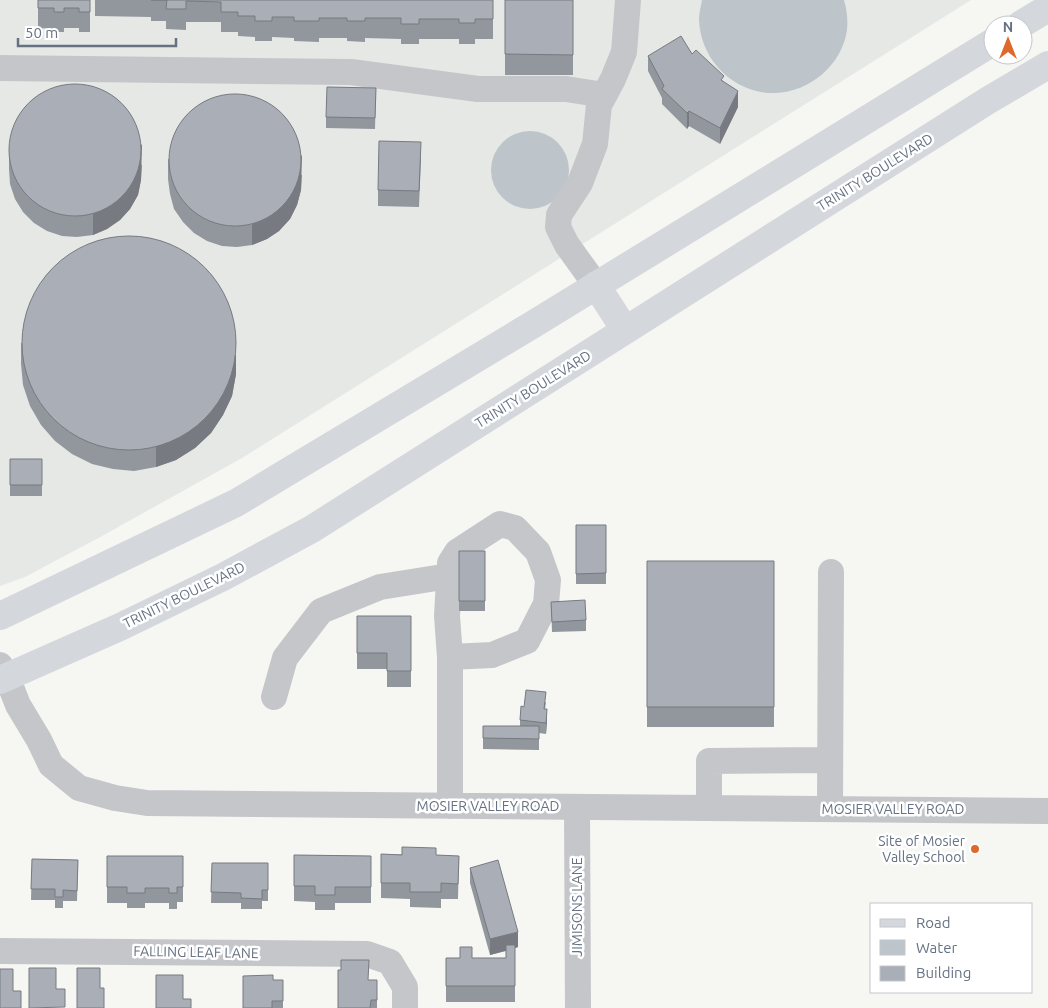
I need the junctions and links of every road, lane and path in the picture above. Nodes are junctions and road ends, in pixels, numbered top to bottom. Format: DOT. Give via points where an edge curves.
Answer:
graph roads {
  1 [pos="628,0"];
  2 [pos="1048,8"];
  3 [pos="1033,17"];
  4 [pos="983,48"];
  5 [pos="1048,65"];
  6 [pos="0,68"];
  7 [pos="604,95"];
  8 [pos="596,285"];
  9 [pos="625,330"];
  10 [pos="831,572"];
  11 [pos="449,576"];
  12 [pos="0,616"];
  13 [pos="450,657"];
  14 [pos="2,674"];
  15 [pos="274,697"];
  16 [pos="830,760"];
  17 [pos="450,806"];
  18 [pos="577,807"];
  19 [pos="709,808"];
  20 [pos="830,808"];
  21 [pos="1048,810"];
  22 [pos="0,951"];
  23 [pos="405,1008"];
  24 [pos="578,1008"];
  1 -- 7 [label="street" via="624,52"];
  2 -- 3 [label="main road"];
  4 -- 8 [label="main road"];
  5 -- 9 [label="main road, TRINITY BOULEVARD"];
  6 -- 7 [label="street" via="351,72 478,89 566,89"];
  7 -- 8 [label="street" via="599,105 595,144 580,183 559,215 558,227"];
  8 -- 9 [label="main road"];
  8 -- 12 [label="main road" via="236,503"];
  9 -- 14 [label="main road, TRINITY BOULEVARD" via="312,529 120,627"];
  10 -- 16 [label="street"];
  11 -- 13 [label="street"];
  11 -- 13 [label="street" via="450,563 457,552 500,524 515,528 538,552 548,580 546,604 527,642 492,655"];
  11 -- 15 [label="street" via="380,587 321,611 285,658"];
  13 -- 17 [label="street"];
  14 -- 17 [label="street, MOSIER VALLEY ROAD" via="51,765 79,788 147,803"];
  16 -- 19 [label="street" via="709,761"];
  16 -- 20 [label="street"];
  17 -- 18 [label="street, MOSIER VALLEY ROAD"];
  18 -- 19 [label="street, MOSIER VALLEY ROAD"];
  18 -- 24 [label="street, JIMISONS LANE"];
  19 -- 20 [label="street, MOSIER VALLEY ROAD"];
  20 -- 21 [label="street, MOSIER VALLEY ROAD"];
  22 -- 23 [label="street, FALLING LEAF LANE" via="367,954 390,962 405,987"];
}
